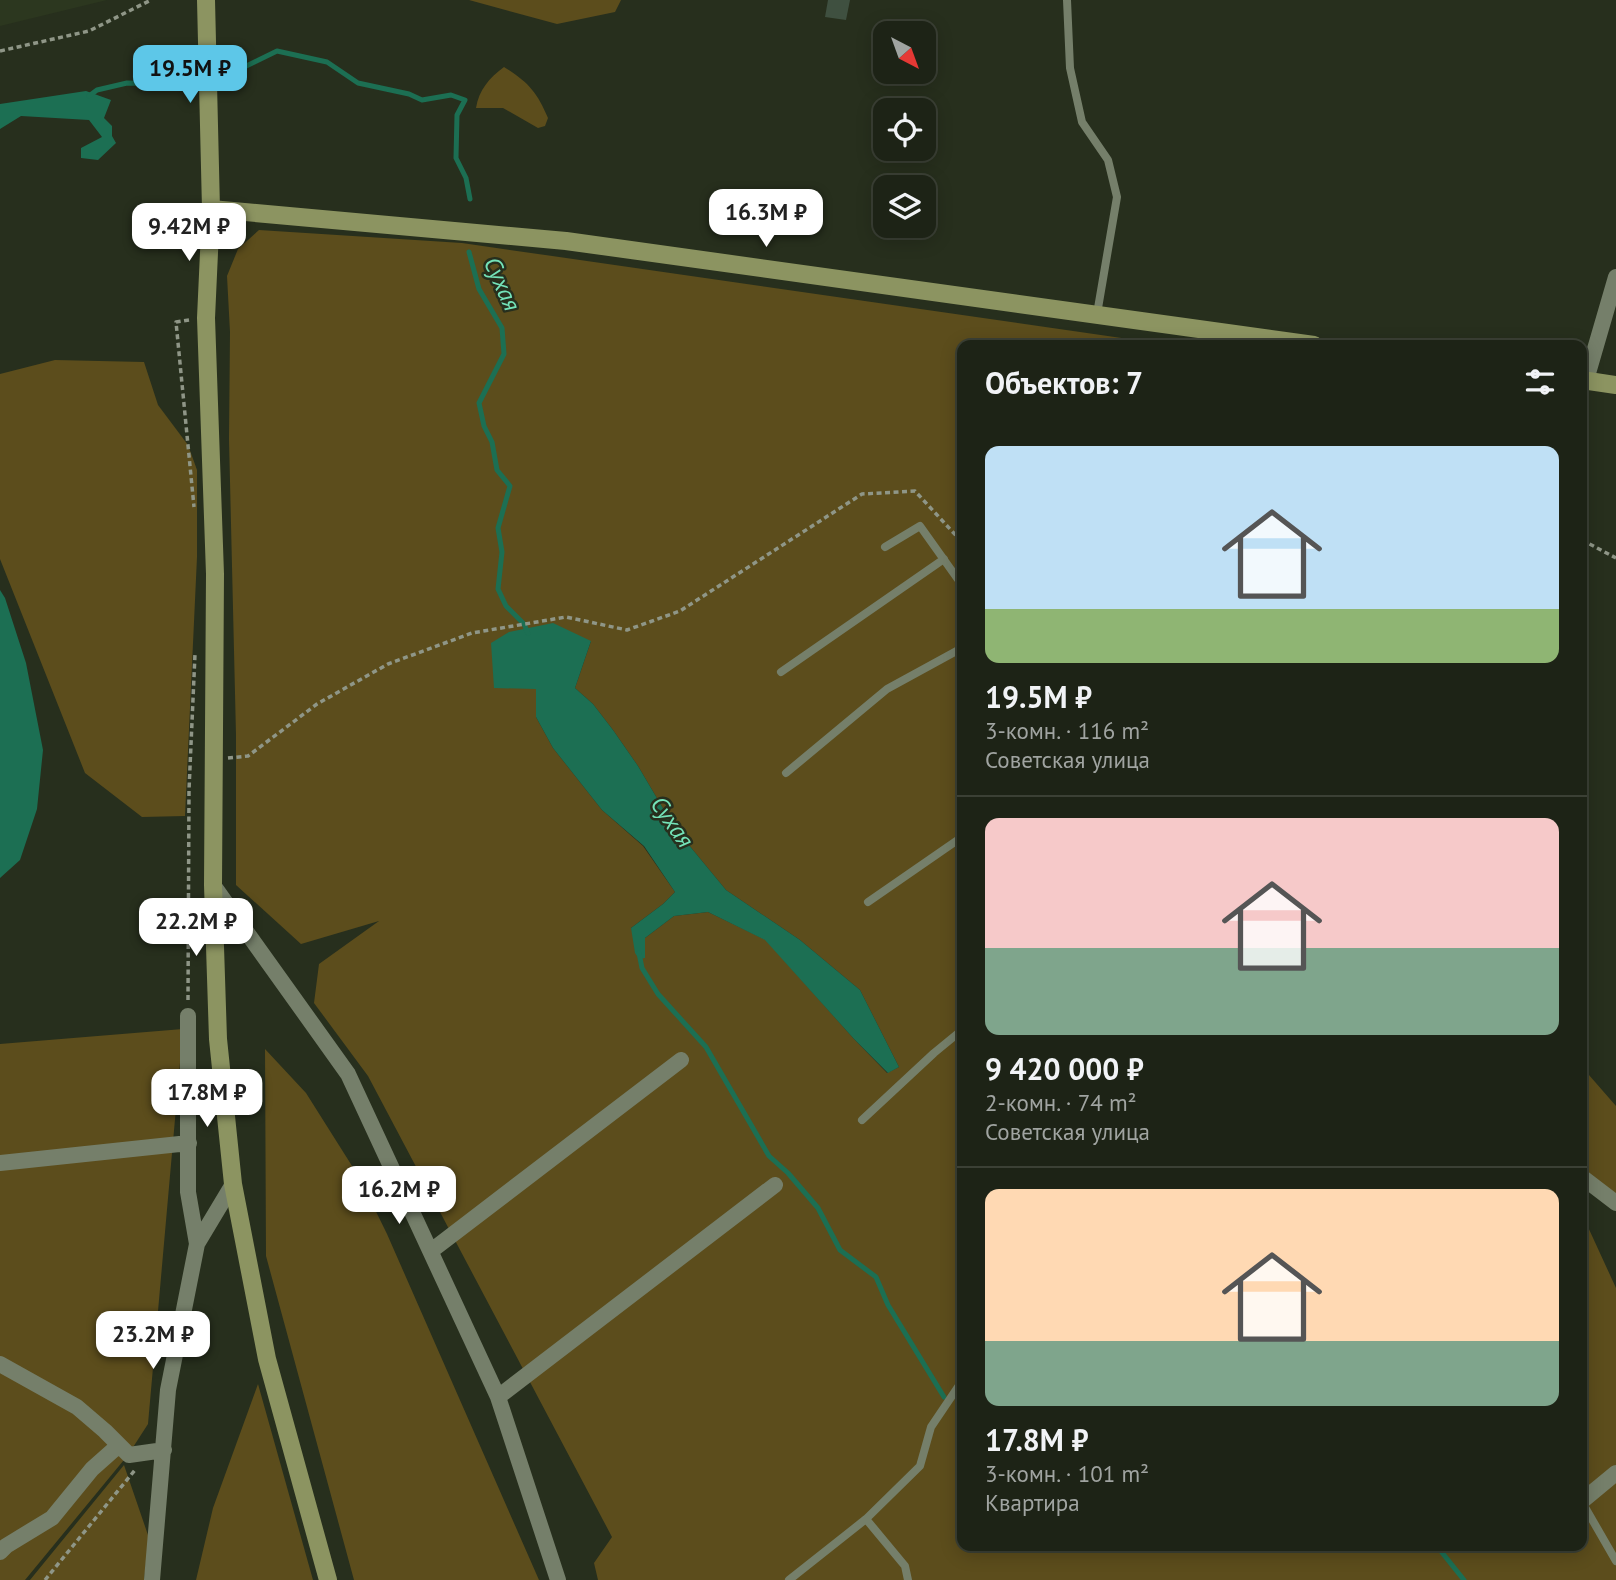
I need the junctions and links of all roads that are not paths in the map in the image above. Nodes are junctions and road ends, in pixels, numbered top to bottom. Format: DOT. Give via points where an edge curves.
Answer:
graph roads {
  1 [pos="206,0"];
  2 [pos="1067,0"];
  3 [pos="212,209"];
  4 [pos="1616,277"];
  5 [pos="1097,314"];
  6 [pos="1279,340"];
  7 [pos="1587,370"];
  8 [pos="1587,380"];
  9 [pos="1616,385"];
  10 [pos="885,547"];
  11 [pos="944,559"];
  12 [pos="957,578"];
  13 [pos="957,651"];
  14 [pos="781,672"];
  15 [pos="786,773"];
  16 [pos="957,840"];
  17 [pos="213,885"];
  18 [pos="868,902"];
  19 [pos="188,1016"];
  20 [pos="957,1034"];
  21 [pos="681,1060"];
  22 [pos="862,1121"];
  23 [pos="189,1143"];
  24 [pos="0,1163"];
  25 [pos="1587,1181"];
  26 [pos="233,1184"];
  27 [pos="775,1185"];
  28 [pos="1616,1203"];
  29 [pos="197,1244"];
  30 [pos="431,1251"];
  31 [pos="0,1364"];
  32 [pos="957,1388"];
  33 [pos="498,1396"];
  34 [pos="119,1445"];
  35 [pos="157,1451"];
  36 [pos="1616,1473"];
  37 [pos="1587,1498"];
  38 [pos="1587,1511"];
  39 [pos="866,1519"];
  40 [pos="2,1547"];
  41 [pos="1616,1561"];
  42 [pos="152,1580"];
  43 [pos="328,1580"];
  44 [pos="558,1580"];
  45 [pos="789,1580"];
  46 [pos="908,1580"];
  1 -- 3 [label="main road"];
  2 -- 5 [label="lane" via="1070,68 1082,122 1108,160 1117,197"];
  3 -- 5 [label="main road" via="566,241"];
  3 -- 17 [label="main road" via="205,318 215,574"];
  4 -- 7 [label="street"];
  5 -- 6 [label="main road"];
  8 -- 9 [label="main road"];
  10 -- 11 [label="lane" via="920,526"];
  11 -- 12 [label="lane"];
  11 -- 14 [label="lane"];
  13 -- 15 [label="lane" via="887,689"];
  16 -- 18 [label="lane"];
  17 -- 26 [label="main road" via="218,1039"];
  17 -- 30 [label="street" via="348,1074"];
  19 -- 23 [label="street"];
  20 -- 22 [label="lane"];
  21 -- 30 [label="street"];
  23 -- 24 [label="street"];
  23 -- 29 [label="street" via="188,1192"];
  25 -- 28 [label="street"];
  26 -- 29 [label="street"];
  26 -- 43 [label="main road" via="267,1359"];
  27 -- 33 [label="street"];
  29 -- 35 [label="street"];
  30 -- 33 [label="street"];
  31 -- 34 [label="street" via="77,1407"];
  32 -- 39 [label="lane" via="931,1427 920,1466"];
  33 -- 44 [label="street"];
  34 -- 35 [label="street" via="128,1455"];
  34 -- 40 [label="street" via="92,1469 52,1518"];
  35 -- 42 [label="street"];
  36 -- 37 [label="street"];
  38 -- 41 [label="lane"];
  39 -- 45 [label="lane"];
  39 -- 46 [label="lane" via="905,1566"];
}
